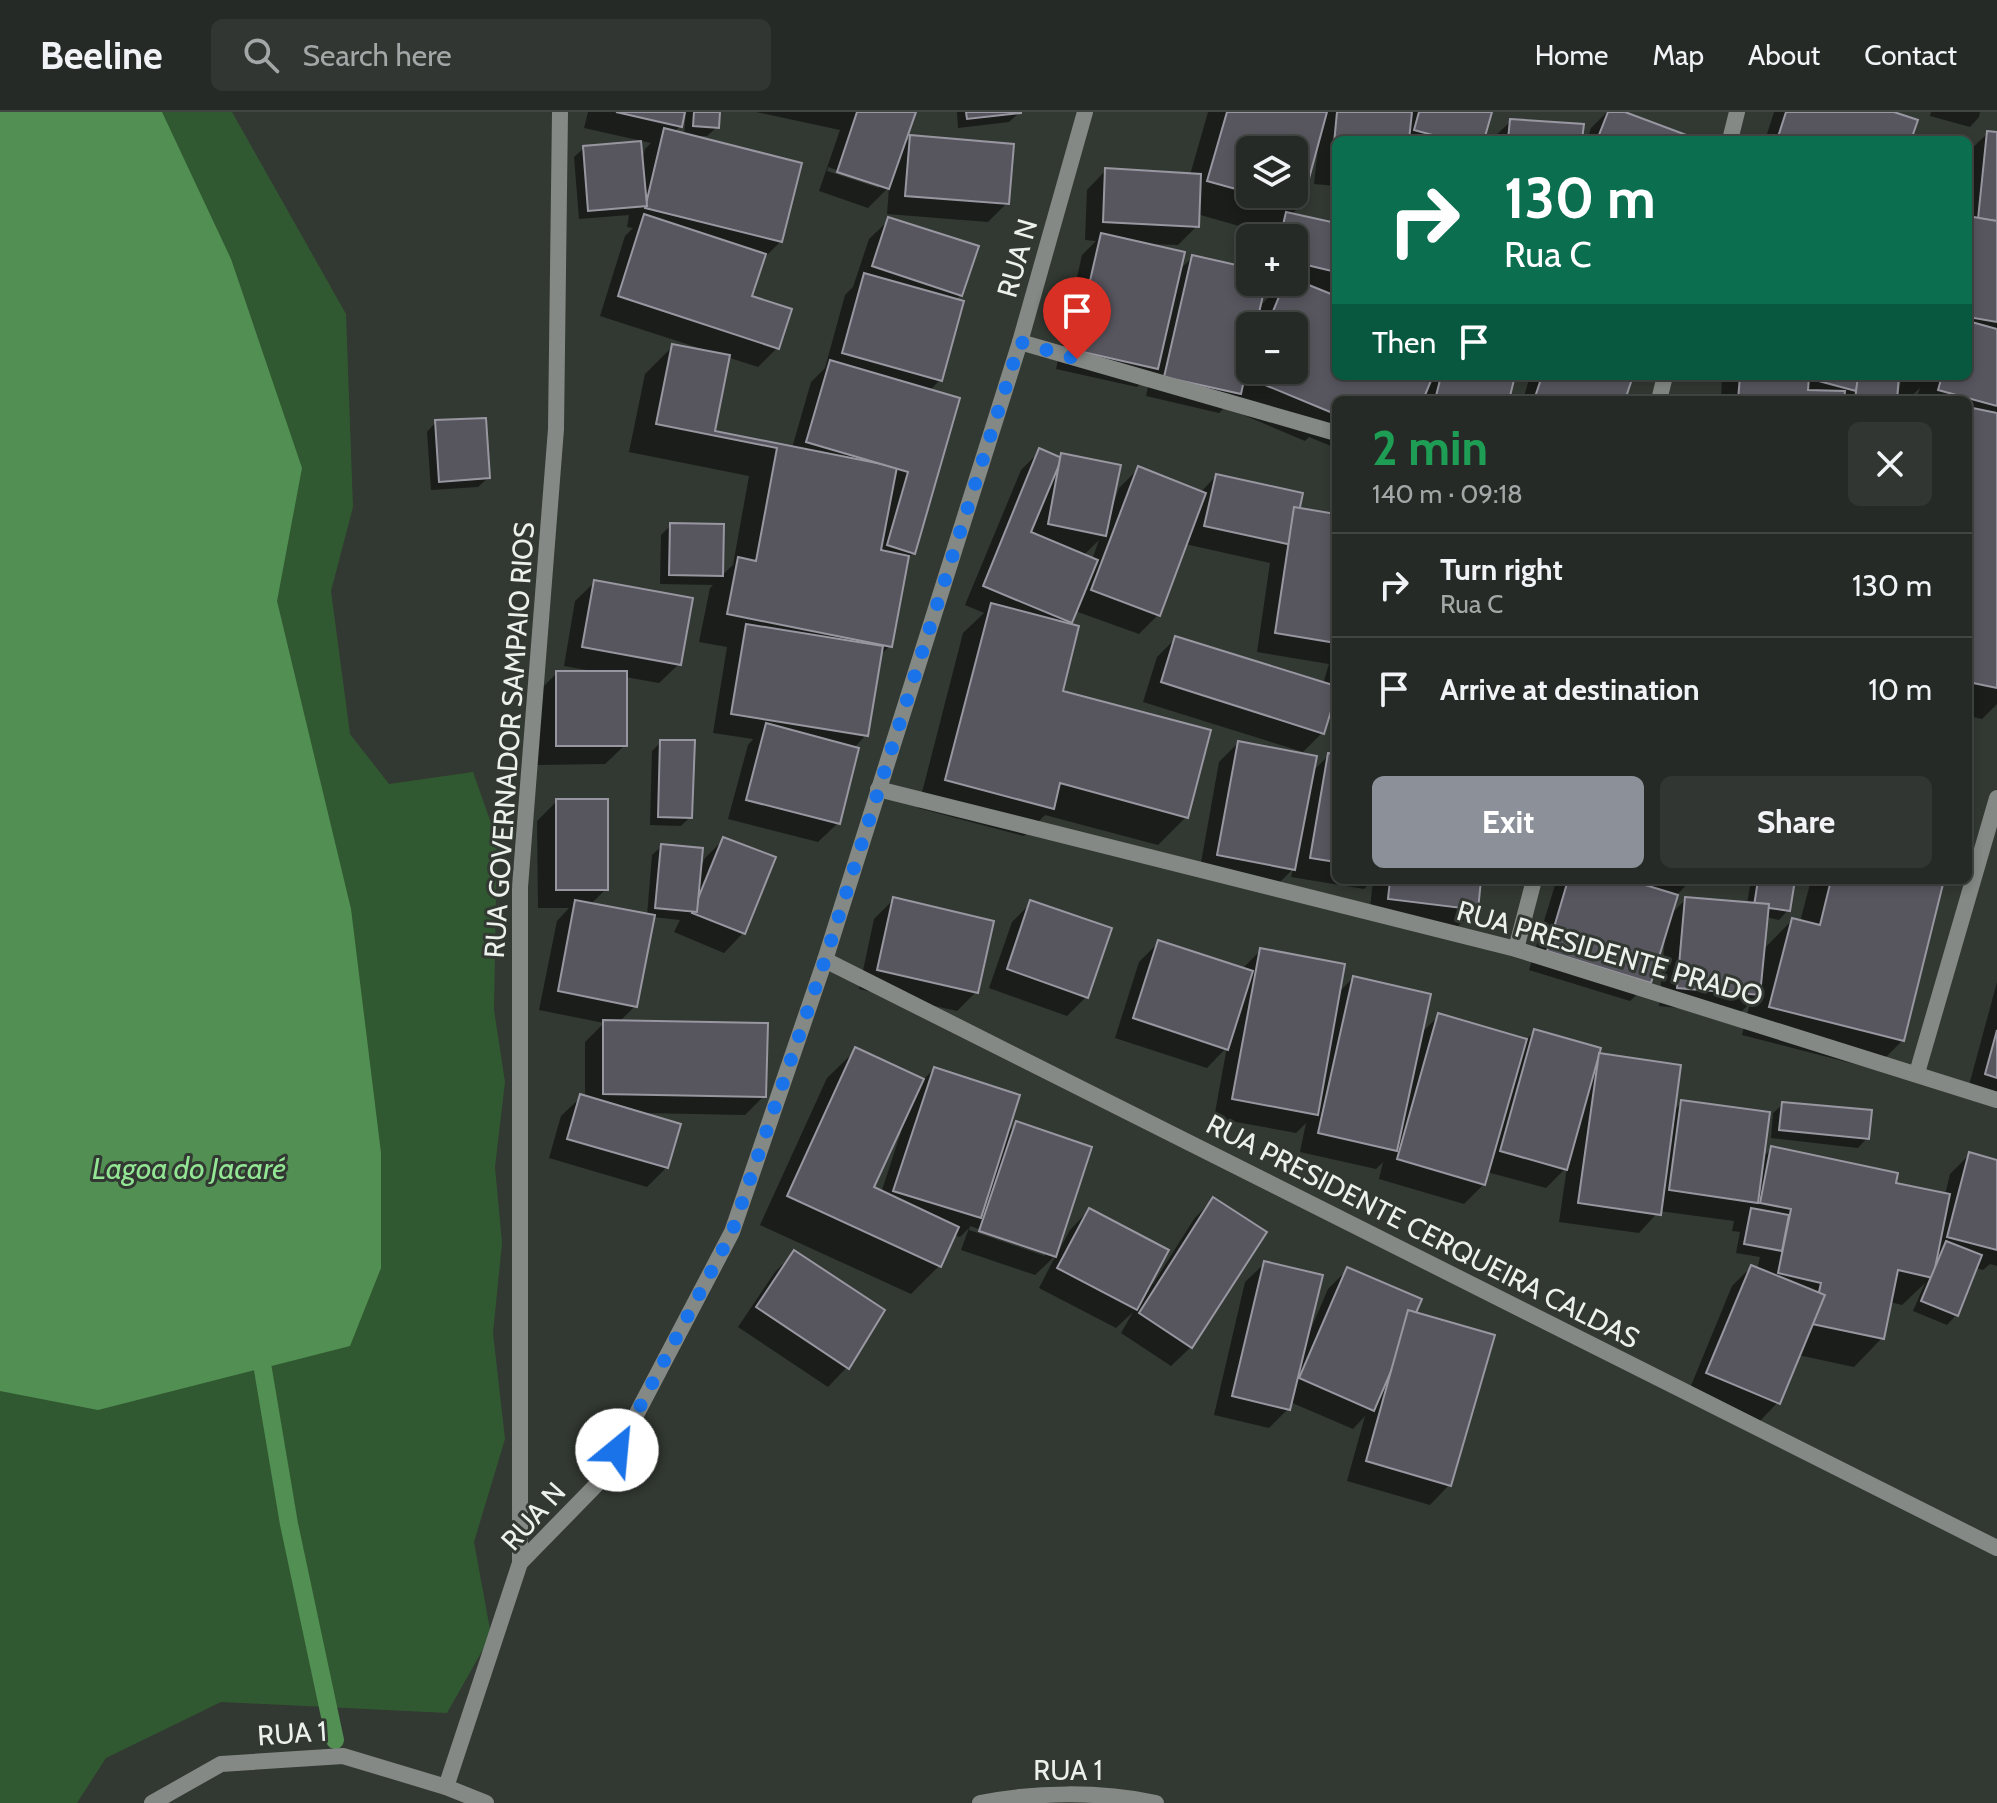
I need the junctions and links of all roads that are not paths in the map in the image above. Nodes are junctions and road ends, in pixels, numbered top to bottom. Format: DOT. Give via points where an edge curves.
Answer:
graph roads {
  1 [pos="560,112"];
  2 [pos="1085,112"];
  3 [pos="1737,112"];
  4 [pos="1731,136"];
  5 [pos="1020,342"];
  6 [pos="1332,432"];
  7 [pos="878,789"];
  8 [pos="1997,798"];
  9 [pos="1533,884"];
  10 [pos="1972,884"];
  11 [pos="1972,884"];
  12 [pos="1516,949"];
  13 [pos="825,960"];
  14 [pos="1917,1073"];
  15 [pos="1997,1100"];
  16 [pos="1997,1548"];
  17 [pos="520,1563"];
  18 [pos="446,1787"];
  19 [pos="152,1803"];
  20 [pos="486,1803"];
  21 [pos="980,1803"];
  22 [pos="1156,1803"];
  1 -- 17 [label="street, RUA GOVERNADOR SAMPAIO RIOS" via="556,429 520,887"];
  2 -- 5 [label="street, RUA N"];
  3 -- 4 [label="street"];
  5 -- 6 [label="street"];
  5 -- 7 [label="street, RUA N"];
  7 -- 12 [label="street, RUA PRESIDENTE PRADO"];
  7 -- 13 [label="street, RUA N"];
  8 -- 11 [label="street"];
  9 -- 12 [label="street"];
  10 -- 14 [label="street"];
  12 -- 14 [label="street, RUA PRESIDENTE PRADO"];
  13 -- 16 [label="street, RUA PRESIDENTE CERQUEIRA CALDAS"];
  13 -- 17 [label="street, RUA N" via="732,1232 603,1478"];
  14 -- 15 [label="street, RUA PRESIDENTE PRADO"];
  17 -- 18 [label="street, RUA N"];
  18 -- 19 [label="street, RUA 1" via="343,1756 221,1764"];
  18 -- 20 [label="street, RUA 1"];
  21 -- 22 [label="street, RUA 1" via="1015,1796 1123,1796"];
}
